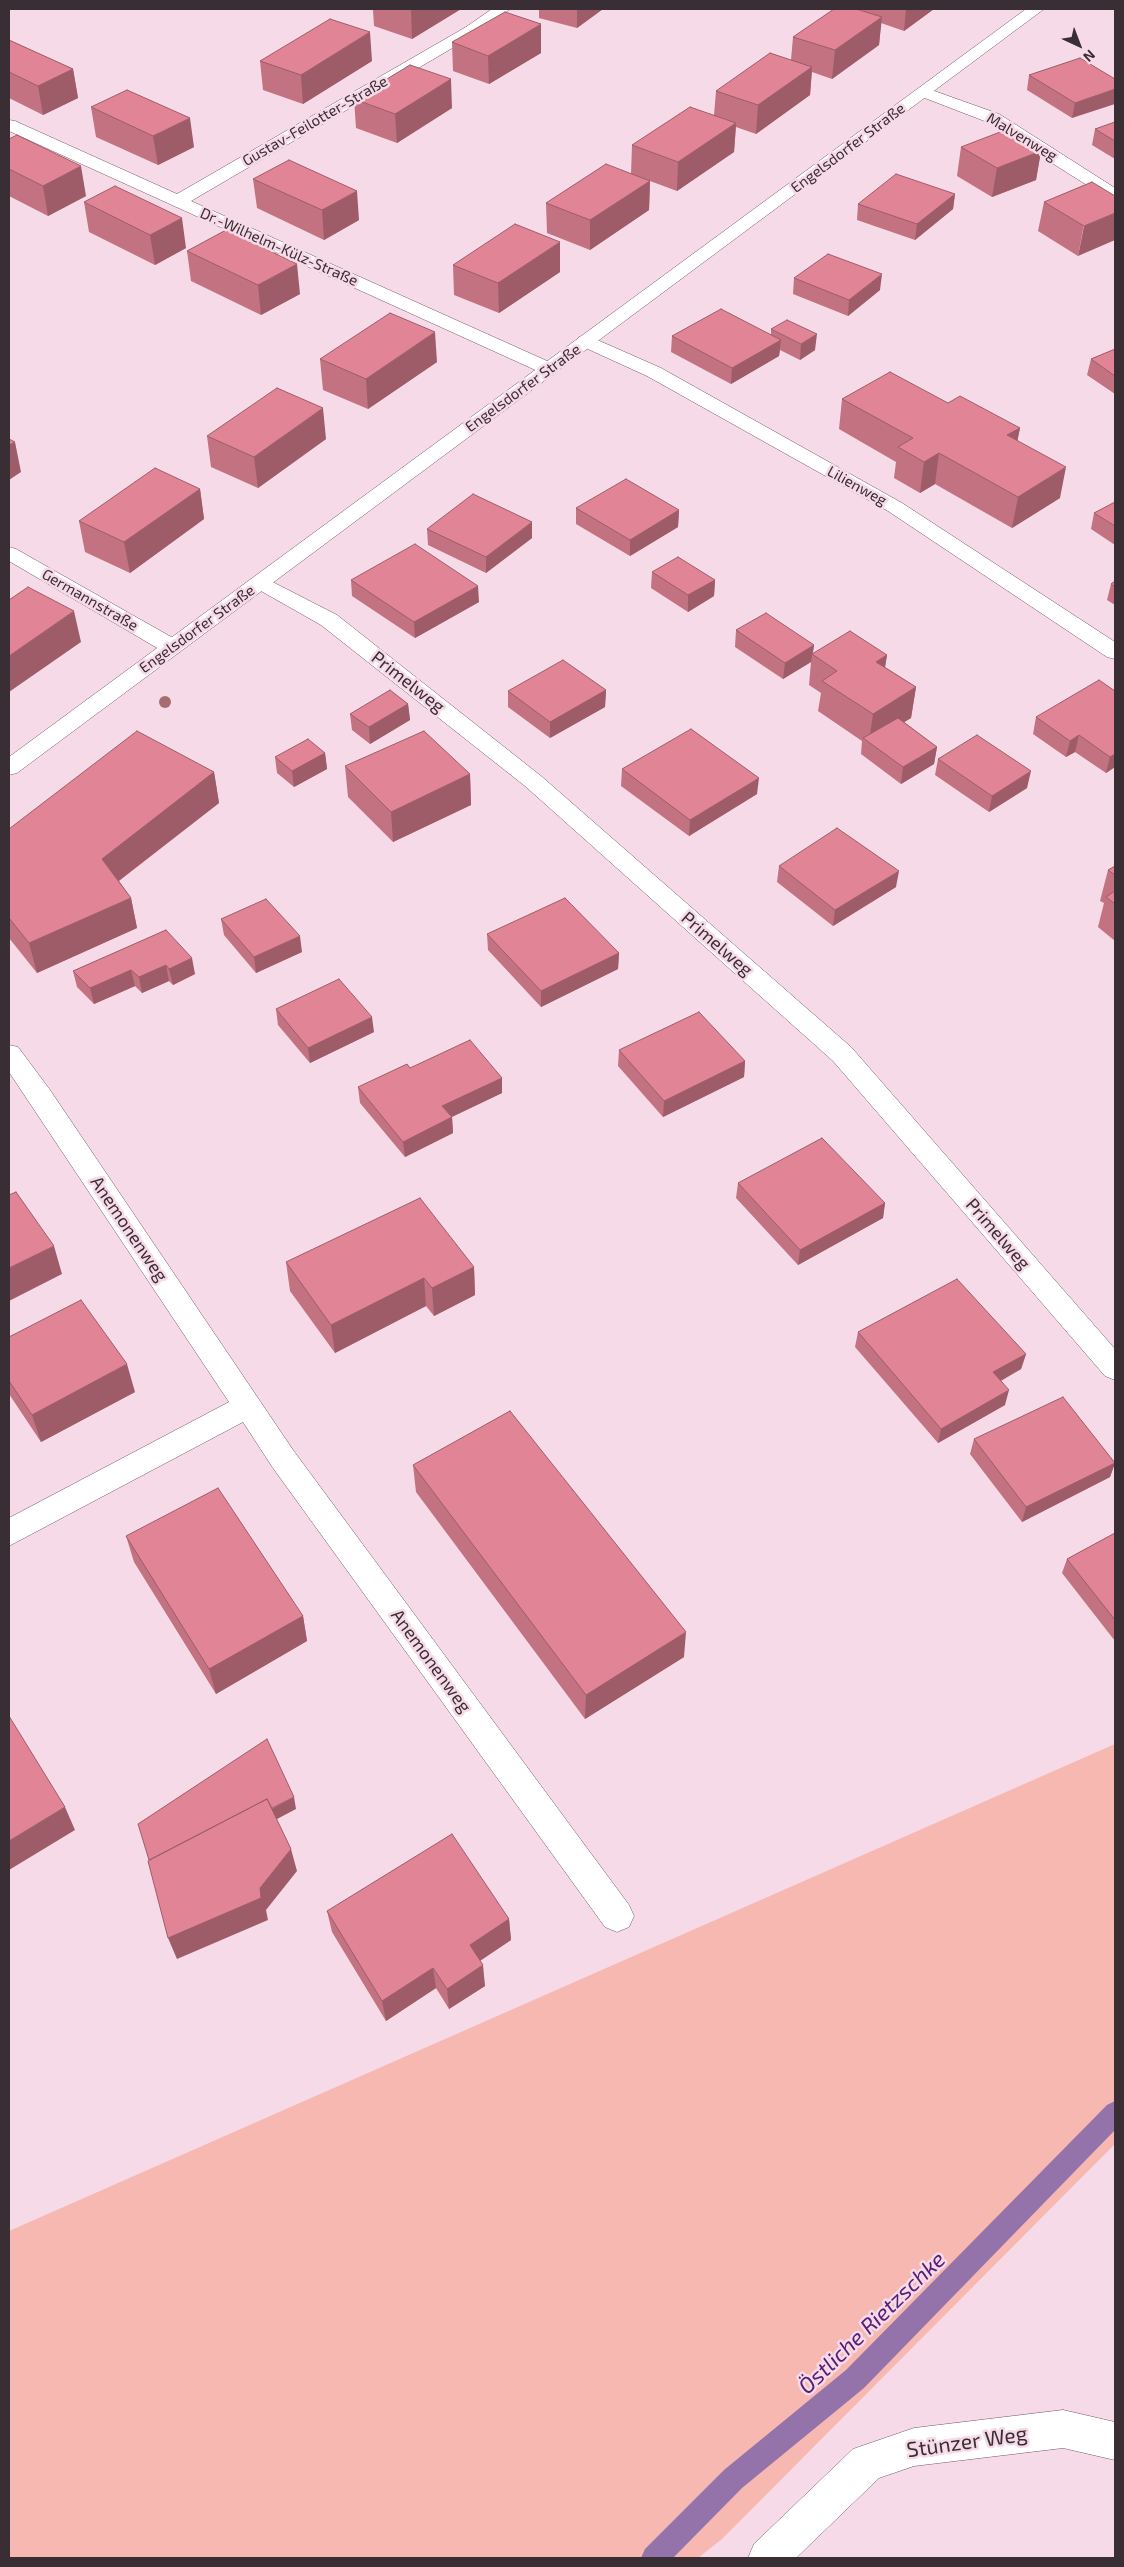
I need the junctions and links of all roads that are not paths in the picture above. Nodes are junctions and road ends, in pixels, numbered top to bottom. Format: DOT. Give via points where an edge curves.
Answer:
graph roads {
  1 [pos="502,9"];
  2 [pos="1036,9"];
  3 [pos="923,92"];
  4 [pos="9,125"];
  5 [pos="1115,195"];
  6 [pos="178,201"];
  7 [pos="586,341"];
  8 [pos="549,369"];
  9 [pos="9,553"];
  10 [pos="261,582"];
  11 [pos="172,648"];
  12 [pos="1115,652"];
  13 [pos="9,768"];
  14 [pos="9,1054"];
  15 [pos="1115,1368"];
  16 [pos="247,1406"];
  17 [pos="9,1533"];
  18 [pos="616,1916"];
  19 [pos="1115,2441"];
  20 [pos="768,2558"];
  1 -- 6 [label="street, Gustav-Feilotter-Straße"];
  2 -- 3 [label="street, Engelsdorfer Straße"];
  3 -- 5 [label="street, Malvenweg" via="993,118"];
  3 -- 7 [label="street, Engelsdorfer Straße"];
  4 -- 6 [label="street, Dr.-Wilhelm-Külz-Straße"];
  6 -- 8 [label="street, Dr.-Wilhelm-Külz-Straße"];
  7 -- 8 [label="street, Engelsdorfer Straße"];
  7 -- 12 [label="street, Lilienweg" via="654,372 895,507"];
  8 -- 10 [label="street, Engelsdorfer Straße"];
  9 -- 11 [label="street, Germannstraße"];
  10 -- 11 [label="street, Engelsdorfer Straße"];
  10 -- 15 [label="street, Primelweg" via="329,620 533,781 842,1054"];
  11 -- 13 [label="street, Engelsdorfer Straße"];
  14 -- 16 [label="street, Anemonenweg"];
  16 -- 17 [label="street"];
  16 -- 18 [label="street, Anemonenweg"];
  19 -- 20 [label="street, Stünzer Weg" via="1063,2430 914,2447 868,2462"];
}
